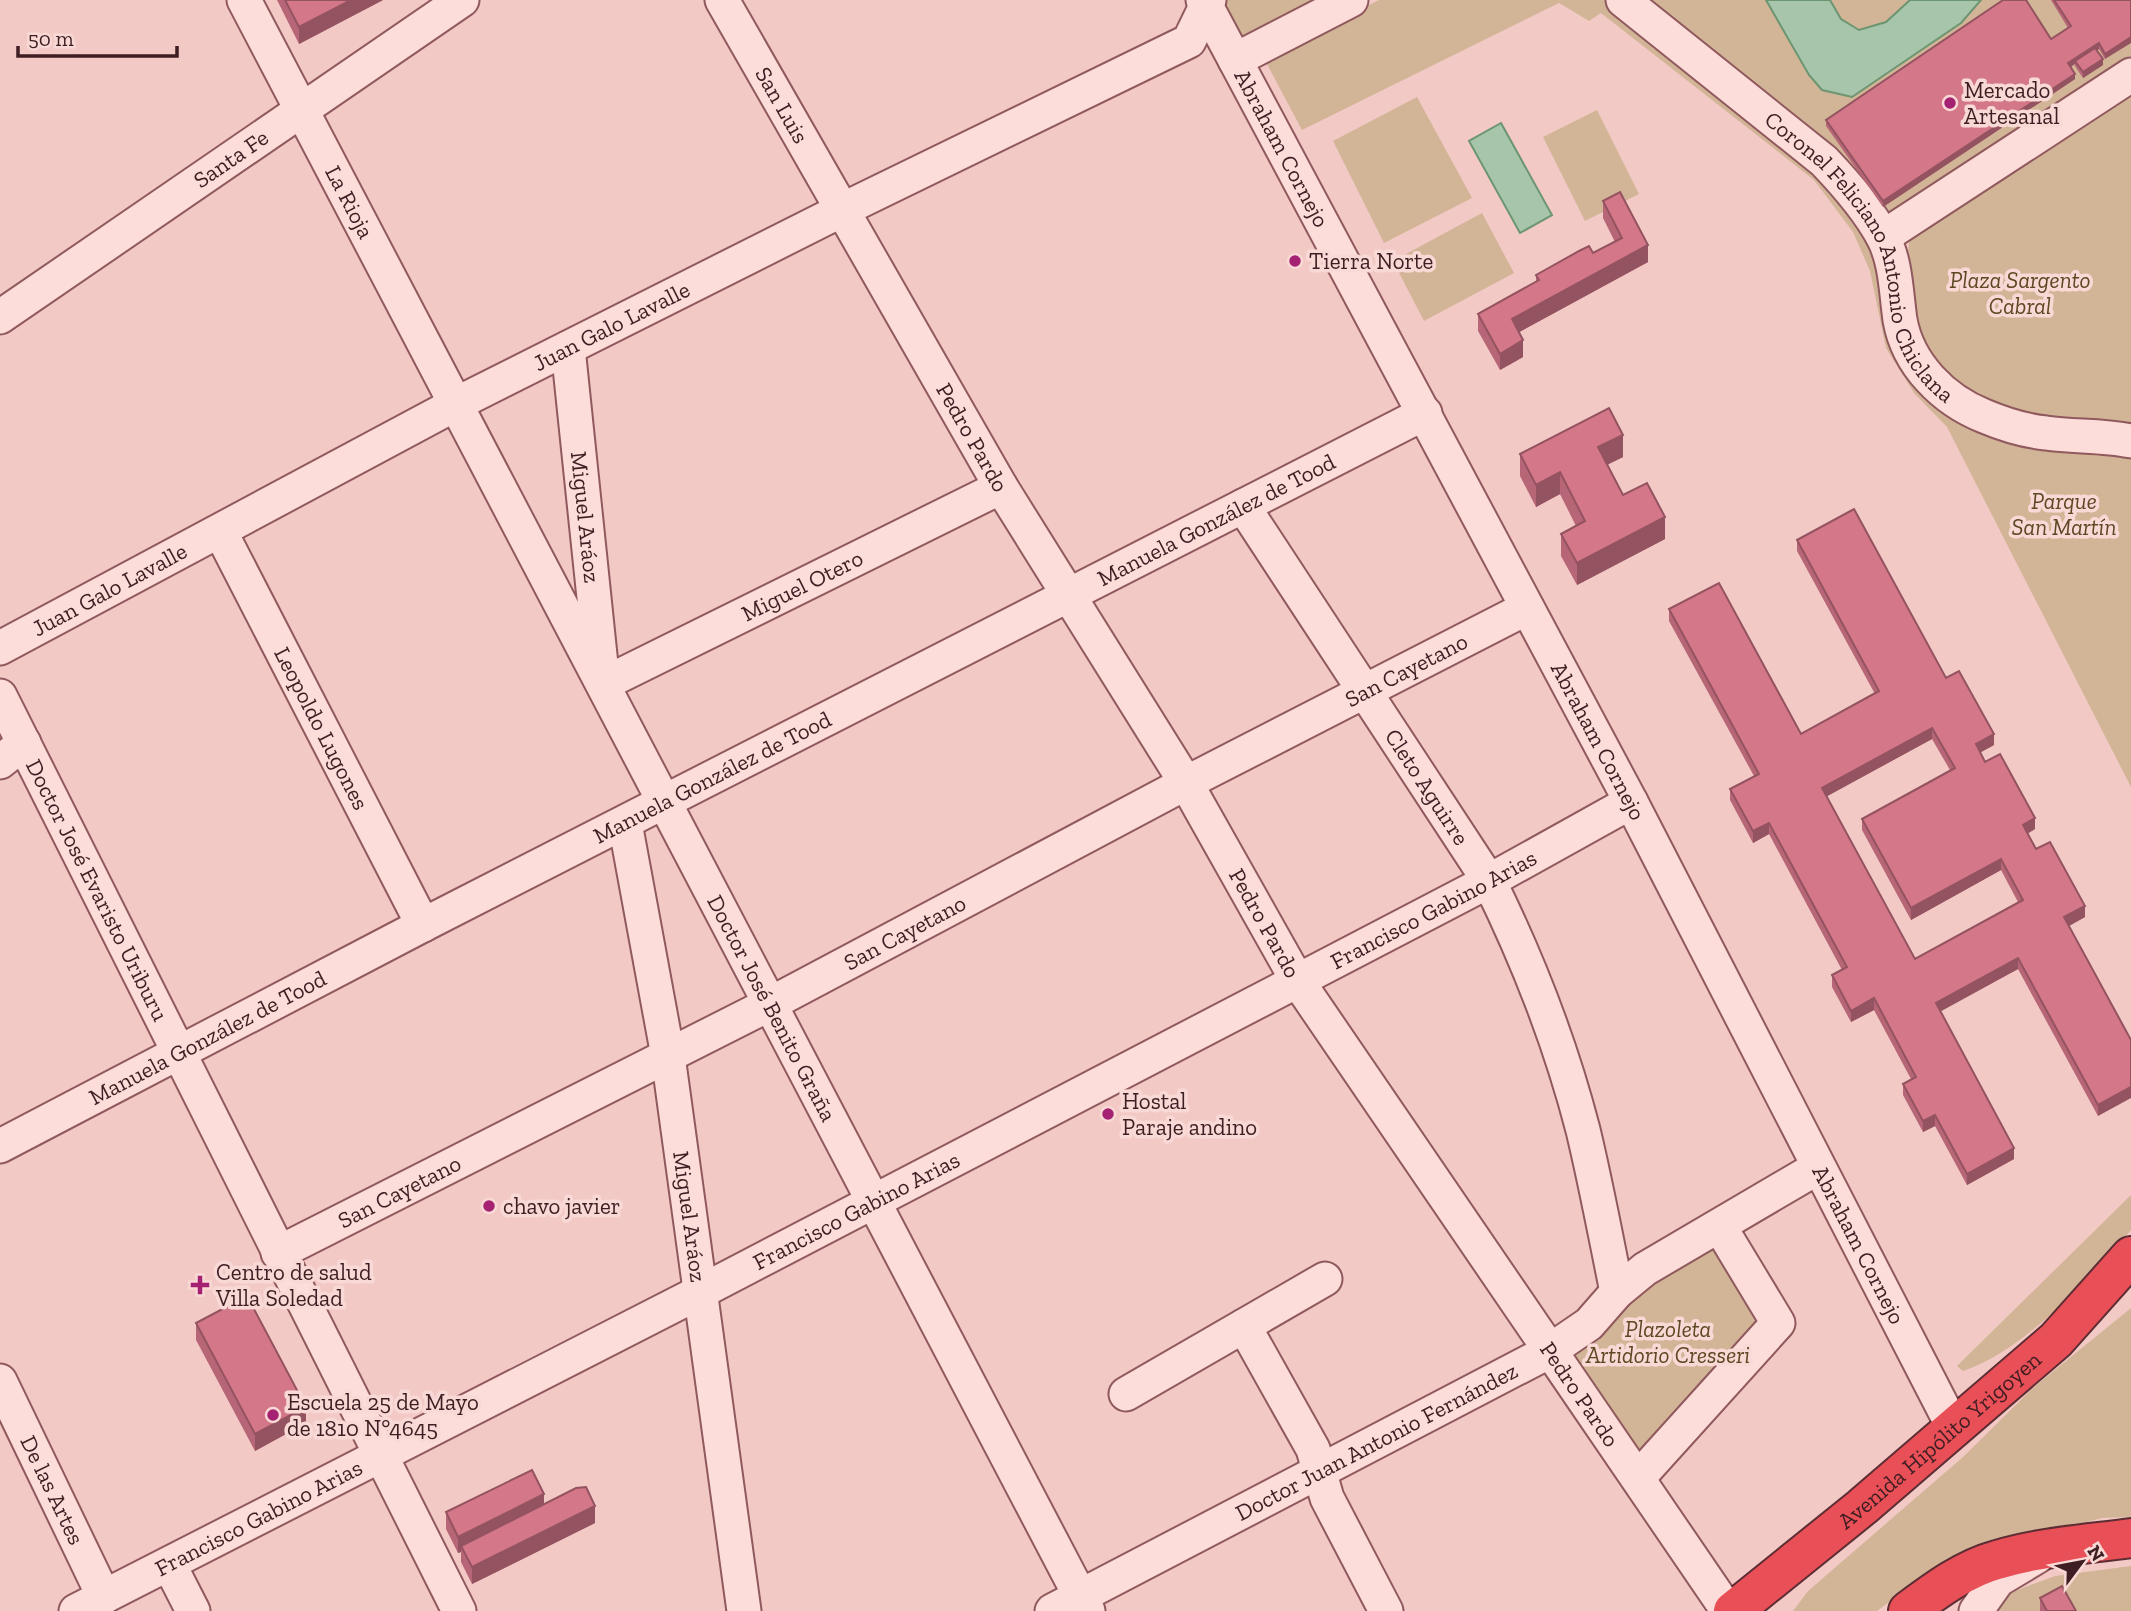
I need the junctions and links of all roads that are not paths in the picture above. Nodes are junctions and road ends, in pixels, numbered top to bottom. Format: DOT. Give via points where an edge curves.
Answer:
graph roads {
  1 [pos="244,0"];
  2 [pos="462,0"];
  3 [pos="722,0"];
  4 [pos="1351,0"];
  5 [pos="1622,0"];
  6 [pos="1206,2"];
  7 [pos="1235,60"];
  8 [pos="2131,75"];
  9 [pos="301,109"];
  10 [pos="845,209"];
  11 [pos="1883,237"];
  12 [pos="0,317"];
  13 [pos="568,348"];
  14 [pos="454,405"];
  15 [pos="1425,413"];
  16 [pos="2131,441"];
  17 [pos="1001,487"];
  18 [pos="1243,506"];
  19 [pos="220,531"];
  20 [pos="1071,596"];
  21 [pos="1527,608"];
  22 [pos="0,648"];
  23 [pos="603,684"];
  24 [pos="1366,693"];
  25 [pos="0,696"];
  26 [pos="12,753"];
  27 [pos="1186,783"];
  28 [pos="1631,802"];
  29 [pos="664,803"];
  30 [pos="625,823"];
  31 [pos="1489,881"];
  32 [pos="423,925"];
  33 [pos="1297,980"];
  34 [pos="770,1004"];
  35 [pos="177,1052"];
  36 [pos="668,1056"];
  37 [pos="0,1146"];
  38 [pos="1818,1168"];
  39 [pos="872,1201"];
  40 [pos="1720,1227"];
  41 [pos="278,1253"];
  42 [pos="2131,1256"];
  43 [pos="1325,1279"];
  44 [pos="700,1292"];
  45 [pos="1617,1292"];
  46 [pos="1244,1326"];
  47 [pos="1548,1352"];
  48 [pos="0,1381"];
  49 [pos="1126,1394"];
  50 [pos="1953,1427"];
  51 [pos="382,1457"];
  52 [pos="1318,1470"];
  53 [pos="1638,1478"];
  54 [pos="2131,1538"];
  55 [pos="2054,1548"];
  56 [pos="169,1564"];
  57 [pos="90,1604"];
  58 [pos="1073,1606"];
  59 [pos="193,1611"];
  60 [pos="459,1611"];
  61 [pos="744,1611"];
  62 [pos="1386,1611"];
  63 [pos="1730,1611"];
  64 [pos="1908,1611"];
  65 [pos="1976,1611"];
  1 -- 9 [label="street, La Rioja"];
  2 -- 9 [label="street, Santa Fe"];
  3 -- 10 [label="street, San Luis"];
  4 -- 7 [label="street"];
  5 -- 11 [label="street, Coronel Feliciano Antonio Chiclana" via="1824,161 1864,186"];
  6 -- 7 [label="street, Abraham Cornejo"];
  6 -- 10 [label="street, Juan Galo Lavalle" via="1189,41"];
  7 -- 15 [label="street, Abraham Cornejo"];
  8 -- 11 [label="street"];
  9 -- 12 [label="street, Santa Fe"];
  9 -- 14 [label="street, La Rioja"];
  10 -- 13 [label="street, Juan Galo Lavalle"];
  10 -- 17 [label="street, Pedro Pardo"];
  11 -- 16 [label="street, Coronel Feliciano Antonio Chiclana" via="1894,268 1901,324 1930,380 1954,402 1986,417 2042,433"];
  13 -- 14 [label="street, Juan Galo Lavalle"];
  13 -- 23 [label="street, Miguel Aráoz"];
  14 -- 19 [label="street, Juan Galo Lavalle"];
  14 -- 23 [label="street, Doctor José Benito Graña"];
  15 -- 18 [label="street, Manuela González de Tood"];
  15 -- 21 [label="street, Abraham Cornejo"];
  17 -- 20 [label="street, Pedro Pardo"];
  17 -- 23 [label="street, Miguel Otero"];
  18 -- 20 [label="street, Manuela González de Tood"];
  18 -- 24 [label="street, Cleto Aguirre"];
  19 -- 22 [label="street, Juan Galo Lavalle"];
  19 -- 32 [label="street, Leopoldo Lugones"];
  20 -- 27 [label="street, Pedro Pardo"];
  20 -- 29 [label="street, Manuela González de Tood"];
  21 -- 24 [label="street, San Cayetano"];
  21 -- 28 [label="street, Abraham Cornejo"];
  23 -- 29 [label="street, Doctor José Benito Graña"];
  24 -- 27 [label="street, San Cayetano"];
  24 -- 31 [label="street, Cleto Aguirre"];
  25 -- 26 [label="street, Doctor José Evaristo Uriburu"];
  26 -- 35 [label="street, Doctor José Evaristo Uriburu"];
  27 -- 33 [label="street, Pedro Pardo"];
  27 -- 34 [label="street, San Cayetano"];
  28 -- 31 [label="street, Francisco Gabino Arias"];
  28 -- 38 [label="street, Abraham Cornejo"];
  29 -- 30 [label="street, Manuela González de Tood"];
  29 -- 34 [label="street, Doctor José Benito Graña"];
  30 -- 32 [label="street, Manuela González de Tood"];
  30 -- 36 [label="street, Miguel Aráoz"];
  31 -- 33 [label="street, Francisco Gabino Arias"];
  31 -- 45 [label="street, Cleto Aguirre" via="1515,935 1562,1062 1583,1130"];
  32 -- 35 [label="street, Manuela González de Tood"];
  33 -- 39 [label="street, Francisco Gabino Arias"];
  33 -- 47 [label="street, Pedro Pardo"];
  34 -- 36 [label="street, San Cayetano"];
  34 -- 39 [label="street, Doctor José Benito Graña"];
  35 -- 37 [label="street, Manuela González de Tood"];
  35 -- 41 [label="street, Doctor José Evaristo Uriburu"];
  36 -- 41 [label="street, San Cayetano"];
  36 -- 44 [label="street, Miguel Aráoz"];
  38 -- 40 [label="street, Doctor Juan Antonio Fernández"];
  38 -- 50 [label="street, Abraham Cornejo"];
  39 -- 44 [label="street, Francisco Gabino Arias"];
  39 -- 58 [label="street, Doctor José Benito Graña"];
  40 -- 45 [label="street, Doctor Juan Antonio Fernández" via="1645,1269"];
  40 -- 53 [label="street" via="1778,1323"];
  41 -- 51 [label="street, Doctor José Evaristo Uriburu"];
  42 -- 50 [label="highway, Avenida Hipólito Yrigoyen" via="2056,1340"];
  43 -- 46 [label="street"];
  44 -- 51 [label="street, Francisco Gabino Arias"];
  44 -- 61 [label="street, Miguel Aráoz"];
  45 -- 47 [label="street, Doctor Juan Antonio Fernández" via="1589,1324"];
  46 -- 49 [label="street"];
  46 -- 52 [label="street" via="1313,1449"];
  47 -- 52 [label="street, Doctor Juan Antonio Fernández"];
  47 -- 53 [label="street, Pedro Pardo"];
  48 -- 57 [label="street, De las Artes"];
  50 -- 63 [label="highway, Avenida Hipólito Yrigoyen" via="1862,1507"];
  51 -- 56 [label="street, Francisco Gabino Arias"];
  51 -- 60 [label="street, Doctor José Evaristo Uriburu"];
  52 -- 58 [label="street, Doctor Juan Antonio Fernández"];
  52 -- 62 [label="street" via="1327,1498"];
  53 -- 63 [label="street, Pedro Pardo"];
  54 -- 55 [label="highway"];
  55 -- 64 [label="highway" via="1996,1560 1960,1576"];
  55 -- 65 [label="street" via="1998,1580"];
  56 -- 57 [label="street, Francisco Gabino Arias"];
  56 -- 59 [label="street"];
}
